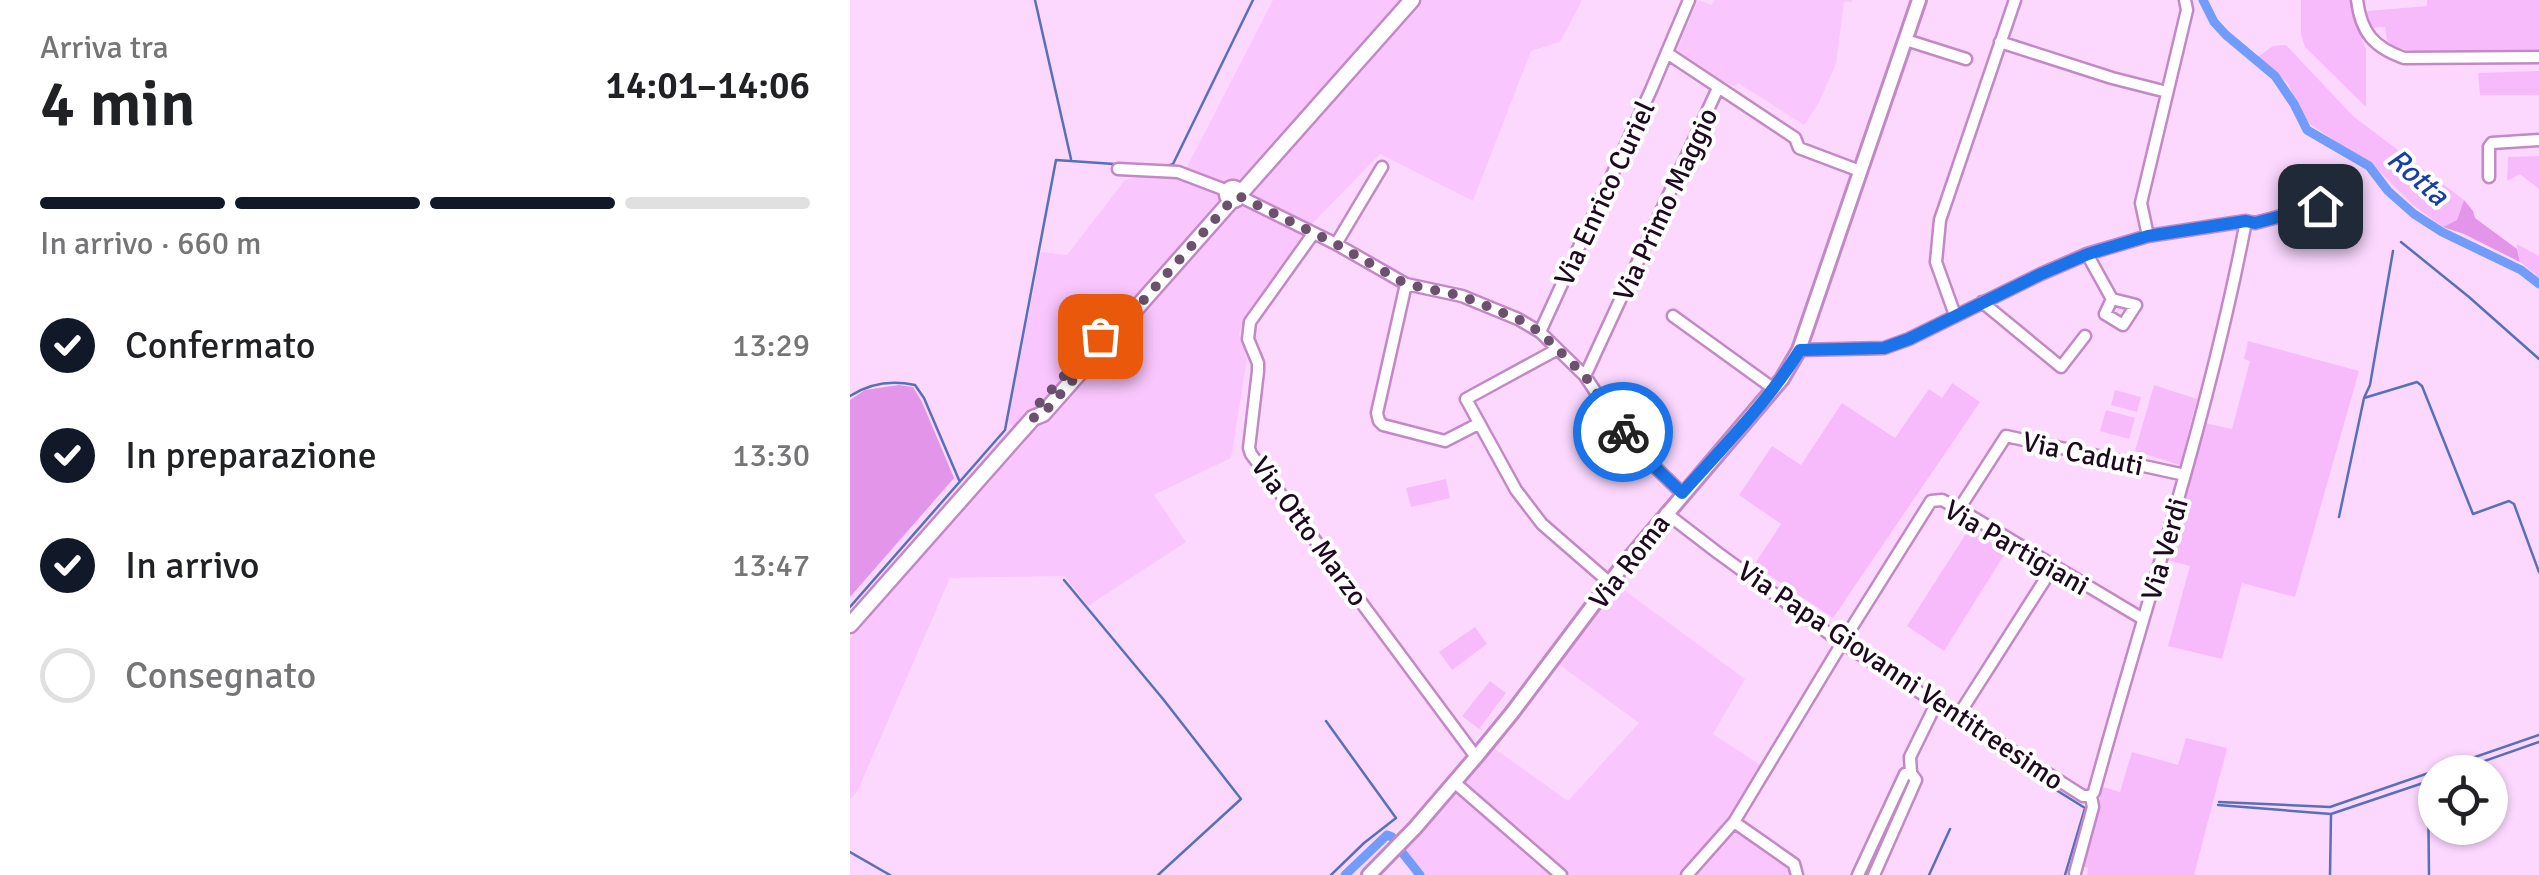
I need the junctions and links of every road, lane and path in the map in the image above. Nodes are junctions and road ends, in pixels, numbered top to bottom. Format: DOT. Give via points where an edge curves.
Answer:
graph roads {
  1 [pos="1400,0"];
  2 [pos="1412,0"];
  3 [pos="1689,0"];
  4 [pos="1919,0"];
  5 [pos="2015,0"];
  6 [pos="2185,0"];
  7 [pos="2357,0"];
  8 [pos="1906,40"];
  9 [pos="2000,42"];
  10 [pos="1667,53"];
  11 [pos="2539,56"];
  12 [pos="1966,59"];
  13 [pos="1718,88"];
  14 [pos="2167,92"];
  15 [pos="2539,140"];
  16 [pos="1382,167"];
  17 [pos="1118,169"];
  18 [pos="1860,172"];
  19 [pos="2489,176"];
  20 [pos="1233,194"];
  21 [pos="2332,207"];
  22 [pos="2246,221"];
  23 [pos="1313,234"];
  24 [pos="2148,236"];
  25 [pos="1336,244"];
  26 [pos="2088,254"];
  27 [pos="1406,284"];
  28 [pos="2112,298"];
  29 [pos="1982,302"];
  30 [pos="1673,316"];
  31 [pos="1955,316"];
  32 [pos="1540,332"];
  33 [pos="2084,336"];
  34 [pos="1556,350"];
  35 [pos="1800,350"];
  36 [pos="1585,376"];
  37 [pos="1774,388"];
  38 [pos="1478,424"];
  39 [pos="2185,475"];
  40 [pos="1682,493"];
  41 [pos="1959,509"];
  42 [pos="1666,513"];
  43 [pos="2053,567"];
  44 [pos="1610,583"];
  45 [pos="2143,619"];
  46 [pos="850,625"];
  47 [pos="1842,643"];
  48 [pos="1936,704"];
  49 [pos="1958,716"];
  50 [pos="1476,757"];
  51 [pos="1911,772"];
  52 [pos="1454,782"];
  53 [pos="2091,796"];
  54 [pos="1734,822"];
  55 [pos="2075,873"];
  56 [pos="1801,874"];
  57 [pos="1369,875"];
  58 [pos="1560,875"];
  59 [pos="1688,875"];
  60 [pos="1858,875"];
  61 [pos="1874,875"];
  1 -- 20 [label="main road"];
  2 -- 20 [label="main road"];
  3 -- 10 [label="street, Via Enrico Curiel"];
  4 -- 8 [label="street, Via Roma"];
  5 -- 9 [label="street"];
  6 -- 14 [label="street"];
  7 -- 11 [label="street" via="2369,37 2404,58"];
  8 -- 12 [label="street"];
  8 -- 18 [label="street, Via Roma"];
  9 -- 14 [label="street"];
  9 -- 31 [label="street" via="1940,220 1936,262"];
  10 -- 13 [label="street, Via Primo Maggio"];
  10 -- 32 [label="street, Via Enrico Curiel"];
  13 -- 18 [label="street" via="1795,138 1799,148"];
  13 -- 36 [label="street, Via Primo Maggio"];
  14 -- 24 [label="street" via="2140,203"];
  15 -- 19 [label="street" via="2492,143"];
  16 -- 25 [label="street"];
  17 -- 20 [label="street" via="1178,172"];
  18 -- 35 [label="street, Via Roma"];
  20 -- 23 [label="street"];
  20 -- 46 [label="main road" via="1036,407"];
  21 -- 22 [label="street"];
  22 -- 24 [label="street"];
  22 -- 39 [label="street, Via Verdi"];
  23 -- 25 [label="street"];
  23 -- 50 [label="street, Via Otto Marzo" via="1250,322 1248,339 1258,363 1251,454"];
  24 -- 26 [label="street"];
  25 -- 27 [label="street"];
  26 -- 28 [label="street"];
  26 -- 29 [label="street"];
  27 -- 32 [label="street" via="1462,296"];
  27 -- 38 [label="street" via="1378,420 1445,442"];
  29 -- 31 [label="street"];
  29 -- 33 [label="street" via="2061,367"];
  30 -- 37 [label="street"];
  31 -- 35 [label="street" via="1884,348"];
  32 -- 34 [label="street"];
  34 -- 36 [label="street"];
  34 -- 38 [label="street" via="1466,400"];
  35 -- 37 [label="street, Via Roma"];
  36 -- 40 [label="street" via="1629,442"];
  37 -- 40 [label="street, Via Roma"];
  38 -- 44 [label="street" via="1542,524"];
  39 -- 41 [label="street, Via Caduti" via="2006,436"];
  39 -- 45 [label="street, Via Verdi"];
  40 -- 42 [label="street, Via Roma"];
  41 -- 43 [label="street, Via Partigiani"];
  41 -- 47 [label="street, Via Partigiani" via="1931,501"];
  42 -- 44 [label="street, Via Roma"];
  42 -- 47 [label="street, Via Papa Giovanni Ventitreesimo"];
  43 -- 45 [label="street, Via Partigiani"];
  43 -- 49 [label="street"];
  44 -- 50 [label="street, Via Roma"];
  45 -- 53 [label="street, Via Verdi"];
  47 -- 48 [label="street, Via Papa Giovanni Ventitreesimo"];
  47 -- 54 [label="street"];
  48 -- 49 [label="street, Via Papa Giovanni Ventitreesimo"];
  48 -- 51 [label="street" via="1910,756"];
  49 -- 53 [label="street, Via Papa Giovanni Ventitreesimo"];
  50 -- 52 [label="street, Via Roma"];
  51 -- 60 [label="street"];
  51 -- 61 [label="street" via="1916,780"];
  52 -- 57 [label="street, Via Roma"];
  52 -- 58 [label="street"];
  53 -- 55 [label="street, Via Verdi"];
  54 -- 56 [label="street"];
  54 -- 59 [label="street"];
}
